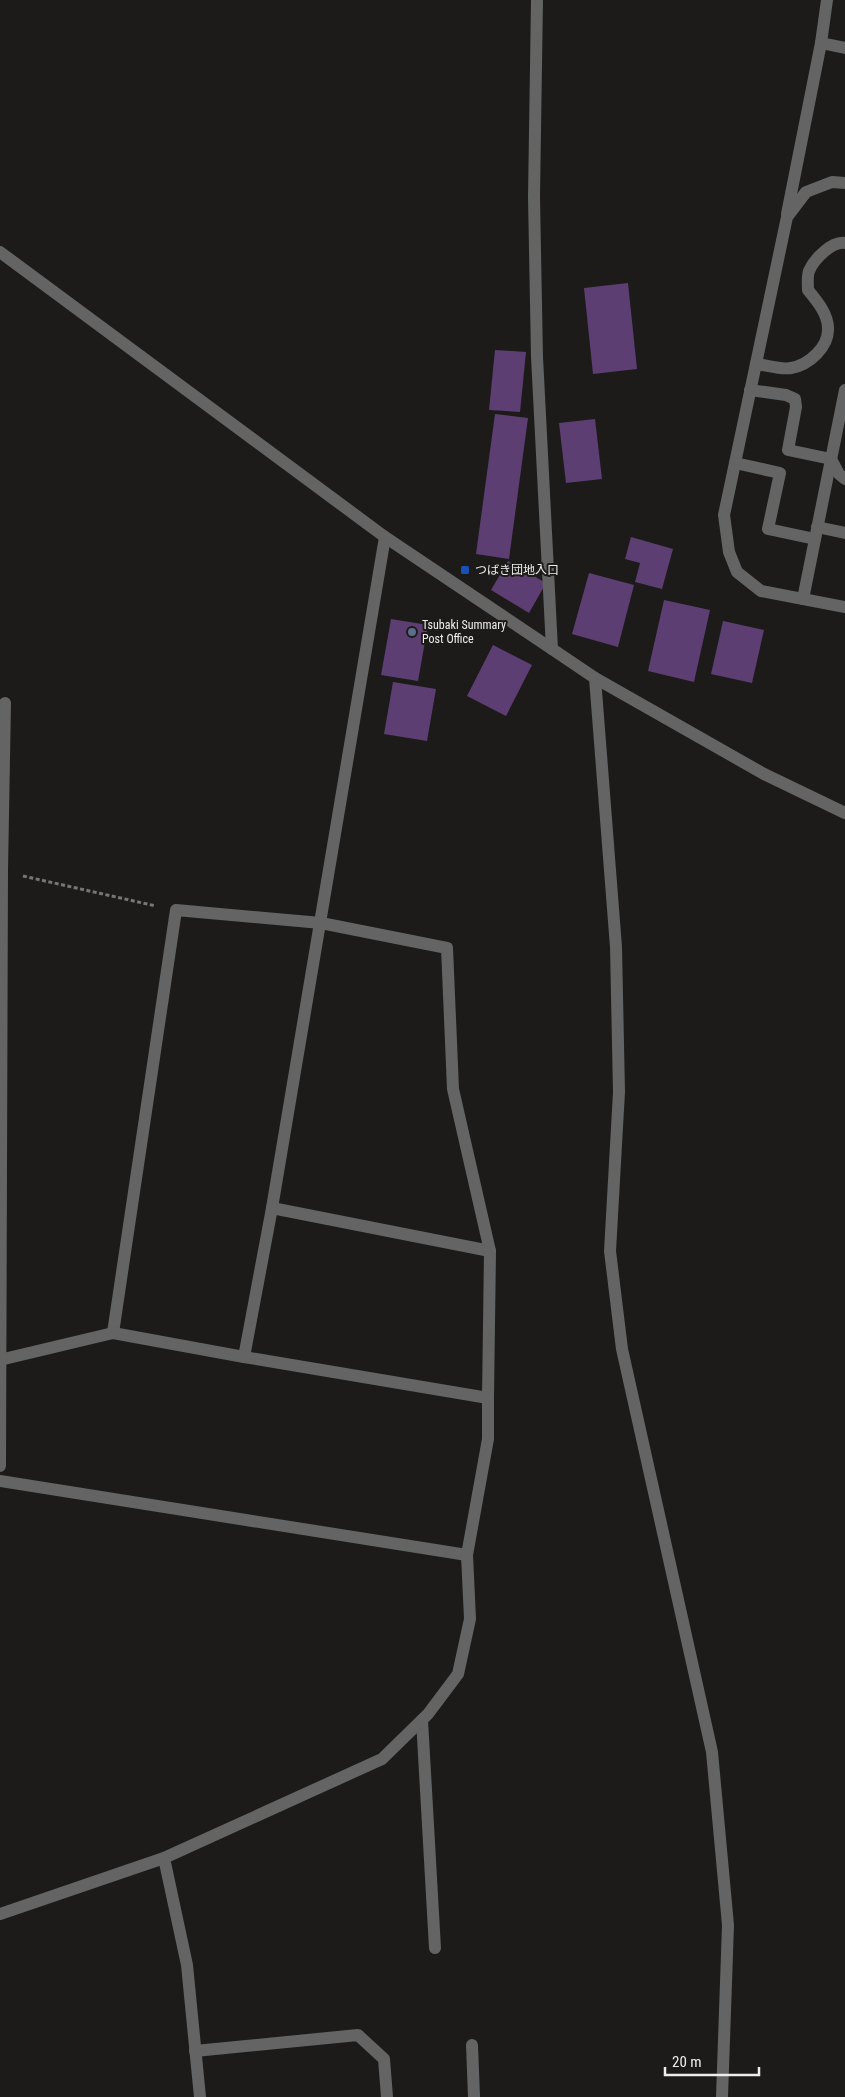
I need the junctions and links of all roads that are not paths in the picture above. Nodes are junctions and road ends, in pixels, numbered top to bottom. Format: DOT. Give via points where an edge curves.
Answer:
graph roads {
  1 [pos="537,0"];
  2 [pos="827,0"];
  3 [pos="821,43"];
  4 [pos="845,48"];
  5 [pos="845,183"];
  6 [pos="787,217"];
  7 [pos="845,244"];
  8 [pos="0,252"];
  9 [pos="756,364"];
  10 [pos="750,390"];
  11 [pos="845,390"];
  12 [pos="840,445"];
  13 [pos="831,459"];
  14 [pos="735,464"];
  15 [pos="845,478"];
  16 [pos="816,533"];
  17 [pos="845,533"];
  18 [pos="385,537"];
  19 [pos="803,599"];
  20 [pos="845,607"];
  21 [pos="552,650"];
  22 [pos="595,678"];
  23 [pos="5,703"];
  24 [pos="845,813"];
  25 [pos="320,924"];
  26 [pos="272,1208"];
  27 [pos="490,1251"];
  28 [pos="113,1333"];
  29 [pos="244,1357"];
  30 [pos="0,1360"];
  31 [pos="488,1398"];
  32 [pos="0,1466"];
  33 [pos="0,1481"];
  34 [pos="466,1555"];
  35 [pos="422,1720"];
  36 [pos="164,1858"];
  37 [pos="0,1914"];
  38 [pos="435,1948"];
  39 [pos="472,2045"];
  40 [pos="196,2050"];
  41 [pos="200,2097"];
  42 [pos="387,2097"];
  43 [pos="474,2097"];
  44 [pos="722,2097"];
  1 -- 21 [label="street" via="534,197 537,357"];
  2 -- 3 [label="street"];
  3 -- 4 [label="street"];
  3 -- 6 [label="street"];
  5 -- 6 [label="street" via="832,182 806,192"];
  6 -- 9 [label="street"];
  7 -- 9 [label="street" via="823,252 809,271 808,290 821,306 828,328 824,346 810,361 790,369"];
  8 -- 18 [label="street"];
  9 -- 10 [label="street"];
  10 -- 13 [label="street" via="795,399 788,450"];
  10 -- 14 [label="street"];
  11 -- 12 [label="street"];
  12 -- 13 [label="street"];
  13 -- 15 [label="street"];
  13 -- 16 [label="street"];
  14 -- 16 [label="street" via="780,473 768,529"];
  14 -- 19 [label="street" via="724,515 729,552 737,572 761,591"];
  16 -- 17 [label="street"];
  16 -- 19 [label="street"];
  18 -- 21 [label="street"];
  18 -- 25 [label="street"];
  19 -- 20 [label="street"];
  21 -- 22 [label="street"];
  22 -- 24 [label="street" via="764,774"];
  22 -- 44 [label="street" via="616,946 619,1092 610,1251 622,1349 712,1752 728,1925"];
  23 -- 30 [label="street"];
  25 -- 26 [label="street"];
  25 -- 27 [label="street" via="447,948 453,1089"];
  25 -- 28 [label="street" via="176,910"];
  26 -- 27 [label="street"];
  26 -- 29 [label="street"];
  27 -- 31 [label="street"];
  28 -- 29 [label="street"];
  28 -- 30 [label="street"];
  29 -- 31 [label="street"];
  30 -- 32 [label="street"];
  31 -- 34 [label="street" via="488,1439"];
  33 -- 34 [label="street"];
  34 -- 35 [label="street" via="470,1619 458,1674"];
  35 -- 36 [label="street" via="382,1759"];
  35 -- 38 [label="street"];
  36 -- 37 [label="street"];
  36 -- 40 [label="street" via="187,1965"];
  39 -- 43 [label="street"];
  40 -- 41 [label="street"];
  40 -- 42 [label="street" via="358,2035 384,2059"];
}
